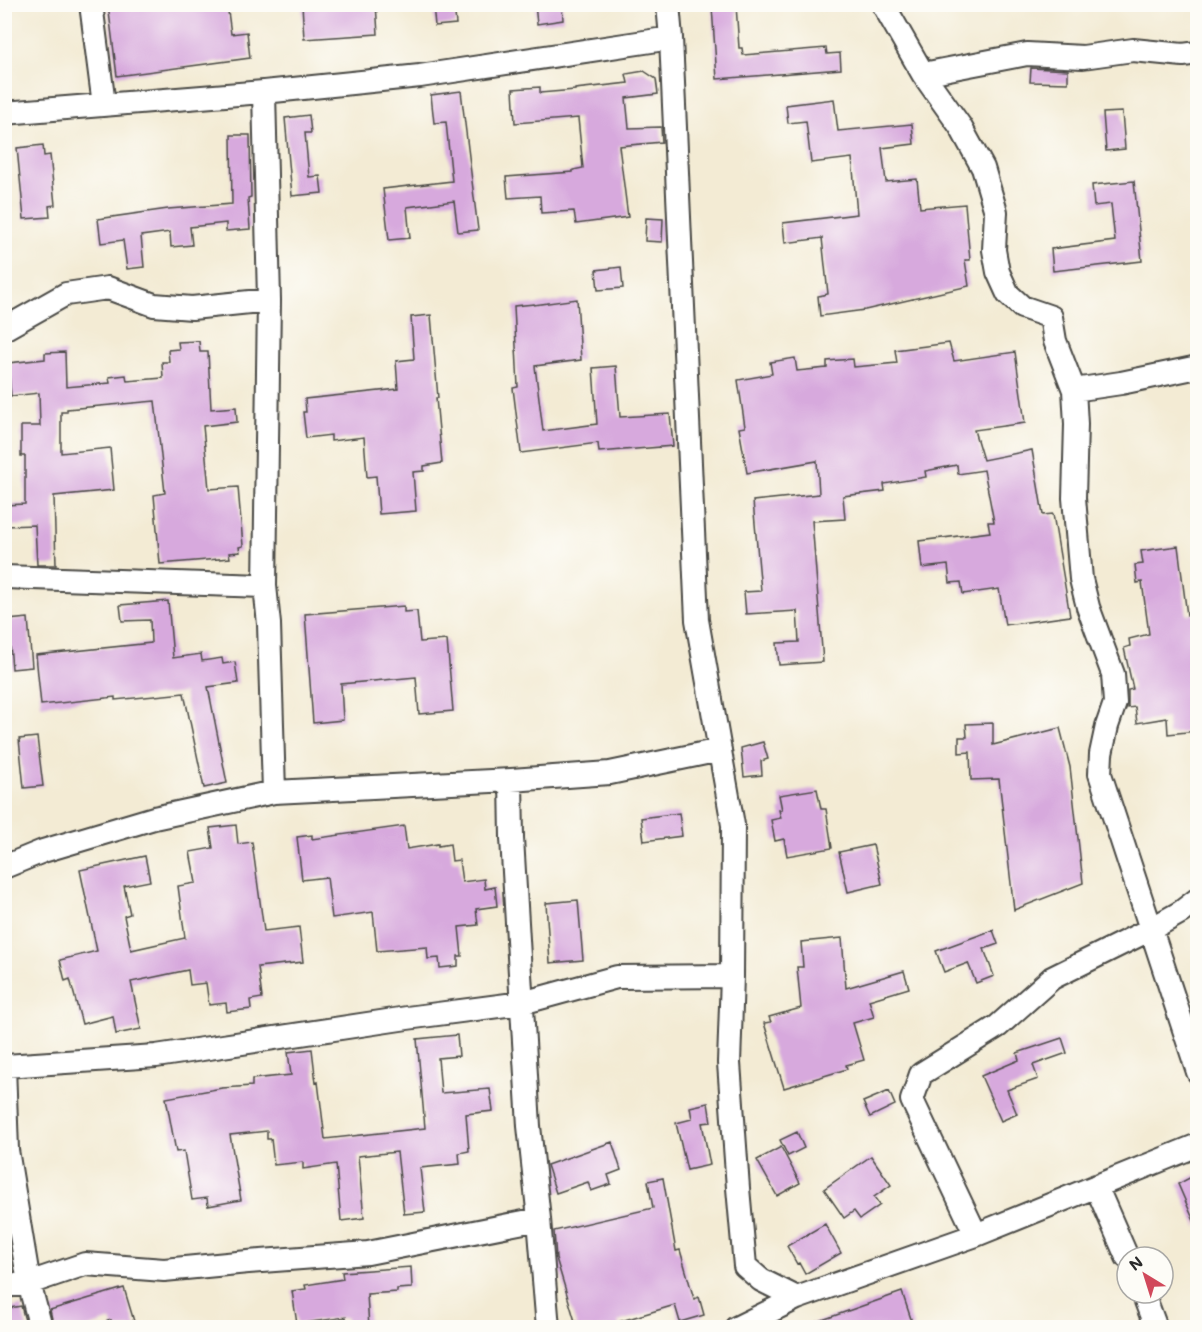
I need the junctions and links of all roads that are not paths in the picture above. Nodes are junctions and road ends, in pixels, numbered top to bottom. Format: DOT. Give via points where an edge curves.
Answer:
graph roads {
  1 [pos="92,4"];
  2 [pos="668,4"];
  3 [pos="883,4"];
  4 [pos="671,38"];
  5 [pos="1197,53"];
  6 [pos="923,74"];
  7 [pos="264,92"];
  8 [pos="104,105"];
  9 [pos="4,112"];
  10 [pos="269,300"];
  11 [pos="4,329"];
  12 [pos="1197,367"];
  13 [pos="1074,390"];
  14 [pos="4,577"];
  15 [pos="265,586"];
  16 [pos="720,750"];
  17 [pos="511,780"];
  18 [pos="274,792"];
  19 [pos="4,867"];
  20 [pos="1197,899"];
  21 [pos="1151,929"];
  22 [pos="732,976"];
  23 [pos="522,1003"];
  24 [pos="4,1066"];
  25 [pos="1197,1072"];
  26 [pos="1197,1145"];
  27 [pos="1096,1186"];
  28 [pos="539,1219"];
  29 [pos="976,1235"];
  30 [pos="1122,1245"];
  31 [pos="29,1283"];
  32 [pos="4,1286"];
  33 [pos="797,1298"];
  34 [pos="1147,1305"];
  35 [pos="41,1328"];
  36 [pos="548,1328"];
  37 [pos="736,1328"];
  38 [pos="1156,1328"];
  1 -- 8 [label="street"];
  2 -- 4 [label="street"];
  3 -- 6 [label="street"];
  4 -- 7 [label="street" via="420,75"];
  4 -- 16 [label="street" via="697,620"];
  5 -- 6 [label="street" via="1133,50 1083,57 1027,54"];
  6 -- 13 [label="street" via="960,126 983,168 996,212 994,250 998,272 1008,294 1022,307 1051,317 1055,341"];
  7 -- 8 [label="street"];
  7 -- 10 [label="street"];
  8 -- 9 [label="street"];
  10 -- 11 [label="street" via="192,308 154,305 108,288 66,294"];
  10 -- 15 [label="street"];
  12 -- 13 [label="street"];
  13 -- 21 [label="street" via="1074,498 1080,579 1113,674 1114,703 1100,774"];
  14 -- 15 [label="street"];
  15 -- 18 [label="street"];
  16 -- 17 [label="street" via="610,773"];
  16 -- 22 [label="street" via="732,825"];
  17 -- 18 [label="street"];
  17 -- 23 [label="street"];
  18 -- 19 [label="street" via="154,818 43,851"];
  20 -- 21 [label="street"];
  21 -- 25 [label="street"];
  21 -- 29 [label="street" via="1052,978 998,1026 921,1074 912,1100"];
  22 -- 23 [label="street" via="617,977"];
  22 -- 33 [label="street" via="729,1063 745,1266 761,1280"];
  23 -- 24 [label="street" via="156,1056"];
  23 -- 28 [label="street"];
  24 -- 31 [label="street" via="7,1150"];
  26 -- 27 [label="street"];
  27 -- 29 [label="street"];
  27 -- 30 [label="street"];
  28 -- 31 [label="street" via="368,1253 164,1270 85,1264"];
  28 -- 36 [label="street"];
  29 -- 33 [label="street"];
  31 -- 32 [label="street"];
  31 -- 35 [label="street"];
  33 -- 37 [label="street"];
  34 -- 38 [label="street"];
}
